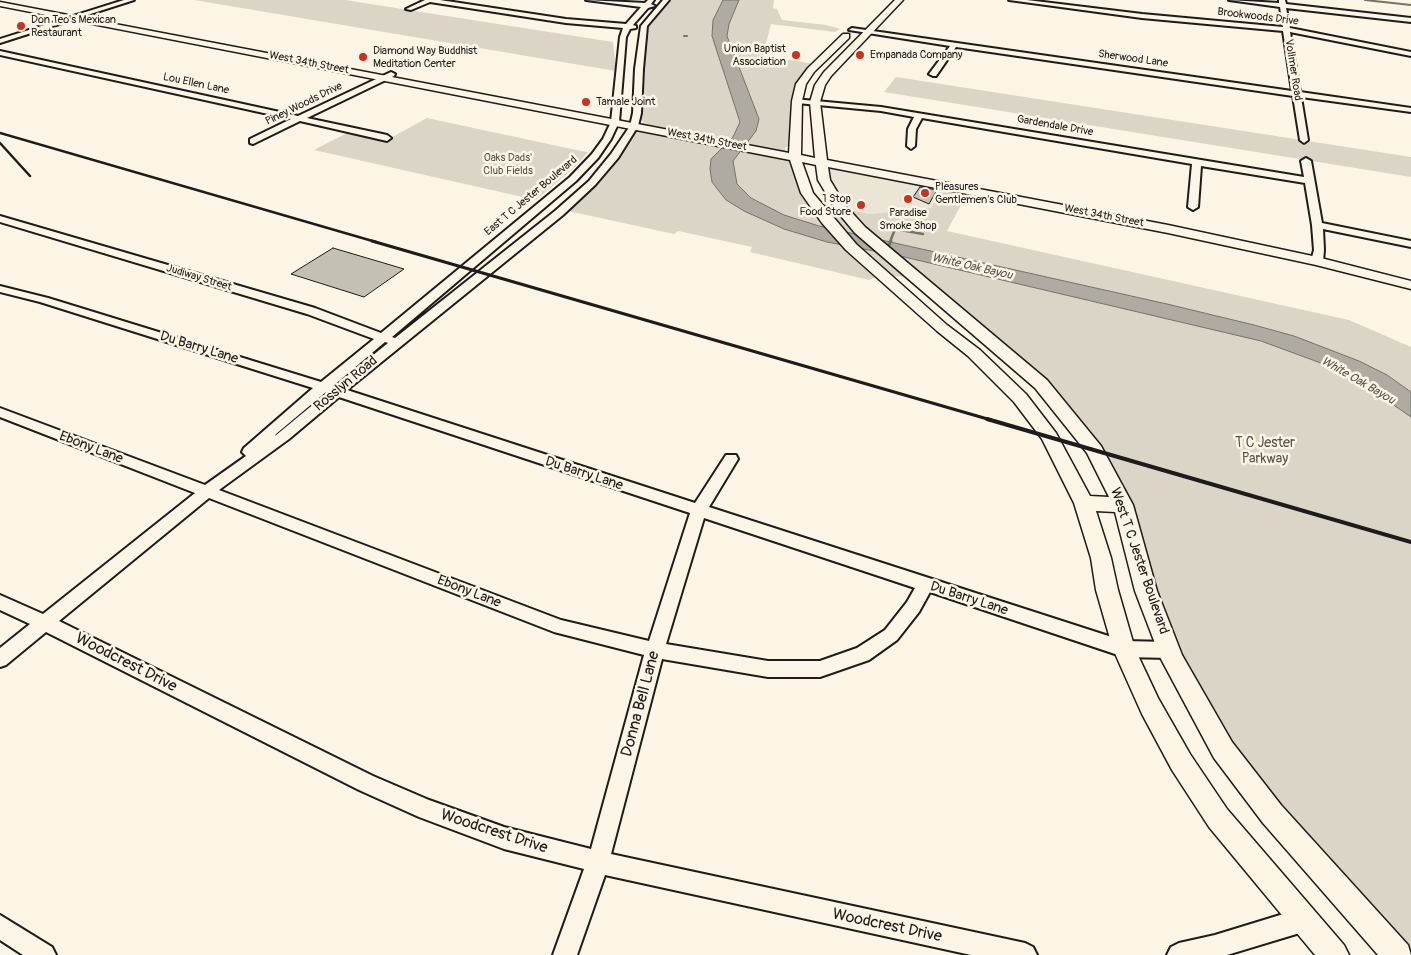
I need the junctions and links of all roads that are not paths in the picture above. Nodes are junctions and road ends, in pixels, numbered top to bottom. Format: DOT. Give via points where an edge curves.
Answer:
graph roads {
  1 [pos="1,0"];
  2 [pos="132,0"];
  3 [pos="429,0"];
  4 [pos="589,0"];
  5 [pos="666,0"];
  6 [pos="899,0"];
  7 [pos="1012,0"];
  8 [pos="1232,0"];
  9 [pos="648,3"];
  10 [pos="1283,3"];
  11 [pos="0,4"];
  12 [pos="659,6"];
  13 [pos="409,9"];
  14 [pos="79,16"];
  15 [pos="863,19"];
  16 [pos="1411,20"];
  17 [pos="627,27"];
  18 [pos="644,27"];
  19 [pos="1286,29"];
  20 [pos="852,30"];
  21 [pos="868,33"];
  22 [pos="0,40"];
  23 [pos="954,45"];
  24 [pos="0,53"];
  25 [pos="1411,54"];
  26 [pos="621,68"];
  27 [pos="639,68"];
  28 [pos="933,74"];
  29 [pos="387,76"];
  30 [pos="1296,93"];
  31 [pos="797,101"];
  32 [pos="815,102"];
  33 [pos="1411,110"];
  34 [pos="919,115"];
  35 [pos="300,118"];
  36 [pos="615,120"];
  37 [pos="634,123"];
  38 [pos="387,138"];
  39 [pos="1304,140"];
  40 [pos="253,141"];
  41 [pos="911,146"];
  42 [pos="796,154"];
  43 [pos="820,158"];
  44 [pos="1306,161"];
  45 [pos="1197,162"];
  46 [pos="573,179"];
  47 [pos="1309,181"];
  48 [pos="592,183"];
  49 [pos="840,207"];
  50 [pos="1193,207"];
  51 [pos="823,215"];
  52 [pos="0,219"];
  53 [pos="1317,225"];
  54 [pos="493,244"];
  55 [pos="1411,244"];
  56 [pos="513,250"];
  57 [pos="1318,258"];
  58 [pos="466,268"];
  59 [pos="1411,278"];
  60 [pos="1411,285"];
  61 [pos="0,289"];
  62 [pos="383,338"];
  63 [pos="397,342"];
  64 [pos="999,346"];
  65 [pos="974,353"];
  66 [pos="330,390"];
  67 [pos="0,412"];
  68 [pos="731,459"];
  69 [pos="206,492"];
  70 [pos="1084,504"];
  71 [pos="1123,505"];
  72 [pos="698,511"];
  73 [pos="925,585"];
  74 [pos="0,602"];
  75 [pos="44,622"];
  76 [pos="1124,649"];
  77 [pos="655,650"];
  78 [pos="1169,650"];
  79 [pos="0,659"];
  80 [pos="598,862"];
  81 [pos="1304,920"];
  82 [pos="0,927"];
  83 [pos="44,955"];
  84 [pos="566,955"];
  85 [pos="1025,955"];
  86 [pos="1179,955"];
  87 [pos="1334,955"];
  88 [pos="1398,955"];
  1 -- 14 [label="main road, West 34th Street"];
  2 -- 14 [label="street"];
  3 -- 13 [label="street"];
  3 -- 17 [label="street"];
  4 -- 9 [label="street"];
  5 -- 12 [label="street"];
  6 -- 21 [label="main road, West T C Jester Boulevard"];
  7 -- 19 [label="street, Brookwoods Drive"];
  8 -- 10 [label="street"];
  9 -- 12 [label="street"];
  9 -- 17 [label="street, East T C Jester Boulevard"];
  10 -- 16 [label="street"];
  10 -- 19 [label="street, Vollmer Road"];
  11 -- 14 [label="main road, West 34th Street"];
  12 -- 18 [label="street"];
  14 -- 22 [label="street"];
  14 -- 29 [label="main road, West 34th Street"];
  15 -- 20 [label="main road"];
  17 -- 18 [label="street"];
  17 -- 26 [label="street, East T C Jester Boulevard" via="623,37"];
  18 -- 27 [label="street"];
  19 -- 25 [label="street, Brookwoods Drive"];
  19 -- 30 [label="street, Vollmer Road"];
  20 -- 21 [label="street, Sherwood Lane"];
  20 -- 31 [label="main road" via="811,70 801,84"];
  21 -- 23 [label="street, Sherwood Lane"];
  21 -- 32 [label="main road, West T C Jester Boulevard" via="827,74"];
  23 -- 28 [label="street"];
  23 -- 30 [label="street, Sherwood Lane"];
  24 -- 35 [label="street, Lou Ellen Lane"];
  26 -- 27 [label="street"];
  26 -- 36 [label="street, East T C Jester Boulevard"];
  27 -- 37 [label="street"];
  29 -- 35 [label="street, Piney Woods Drive"];
  29 -- 36 [label="main road, West 34th Street"];
  30 -- 33 [label="street, Sherwood Lane"];
  30 -- 39 [label="street, Vollmer Road"];
  31 -- 32 [label="street, Gardendale Drive"];
  31 -- 42 [label="main road"];
  32 -- 34 [label="street, Gardendale Drive"];
  32 -- 43 [label="main road, West T C Jester Boulevard"];
  34 -- 41 [label="street" via="912,129"];
  34 -- 45 [label="street, Gardendale Drive"];
  35 -- 38 [label="street, Lou Ellen Lane"];
  35 -- 40 [label="street, Piney Woods Drive"];
  36 -- 37 [label="main road, West 34th Street"];
  36 -- 46 [label="street, East T C Jester Boulevard" via="607,140"];
  37 -- 42 [label="main road, West 34th Street"];
  37 -- 48 [label="street" via="615,156"];
  42 -- 43 [label="main road, West 34th Street"];
  42 -- 51 [label="main road" via="807,193"];
  43 -- 49 [label="main road, West T C Jester Boulevard" via="824,180"];
  43 -- 57 [label="main road, West 34th Street"];
  44 -- 47 [label="street"];
  45 -- 47 [label="street, Gardendale Drive"];
  45 -- 50 [label="street"];
  46 -- 48 [label="street"];
  46 -- 54 [label="street, East T C Jester Boulevard"];
  47 -- 53 [label="street"];
  48 -- 56 [label="street"];
  49 -- 51 [label="main road"];
  49 -- 64 [label="main road, West T C Jester Boulevard" via="860,230"];
  51 -- 65 [label="main road" via="851,247"];
  52 -- 62 [label="street, Judiway Street" via="311,311"];
  53 -- 55 [label="street"];
  53 -- 57 [label="street"];
  54 -- 56 [label="street"];
  54 -- 58 [label="street, East T C Jester Boulevard"];
  56 -- 63 [label="street, Rosslyn Road"];
  57 -- 59 [label="main road, West 34th Street"];
  57 -- 60 [label="main road, West 34th Street"];
  58 -- 62 [label="street, Rosslyn Road"];
  61 -- 66 [label="street, Du Barry Lane"];
  62 -- 63 [label="street, Judiway Street"];
  62 -- 66 [label="street, Rosslyn Road"];
  63 -- 66 [label="street, Rosslyn Road"];
  64 -- 65 [label="main road"];
  64 -- 71 [label="main road, West T C Jester Boulevard" via="1041,384 1068,415 1095,450"];
  65 -- 70 [label="main road" via="1020,398 1050,437"];
  66 -- 69 [label="street, Rosslyn Road" via="284,436"];
  66 -- 72 [label="street, Du Barry Lane"];
  67 -- 69 [label="street, Ebony Lane"];
  68 -- 72 [label="street, Donna Bell Lane"];
  69 -- 75 [label="street, Rosslyn Road"];
  69 -- 77 [label="street, Ebony Lane" via="560,627"];
  70 -- 71 [label="main road"];
  70 -- 76 [label="main road"];
  71 -- 78 [label="main road, West T C Jester Boulevard" via="1146,591"];
  72 -- 73 [label="street, Du Barry Lane"];
  72 -- 77 [label="street, Donna Bell Lane"];
  73 -- 76 [label="street, Du Barry Lane"];
  73 -- 77 [label="street, Ebony Lane" via="891,635 863,654 820,669 768,668"];
  74 -- 75 [label="street, Woodcrest Drive"];
  75 -- 79 [label="street, Rosslyn Road"];
  75 -- 80 [label="street, Woodcrest Drive" via="426,810 504,838"];
  76 -- 78 [label="street, Du Barry Lane"];
  76 -- 81 [label="main road" via="1181,762 1218,818"];
  77 -- 80 [label="street, Donna Bell Lane"];
  78 -- 88 [label="main road, West T C Jester Boulevard" via="1223,750 1272,814"];
  80 -- 84 [label="street, Donna Bell Lane"];
  80 -- 85 [label="street, Woodcrest Drive"];
  81 -- 86 [label="street"];
  81 -- 87 [label="main road"];
  82 -- 83 [label="street"];
}
